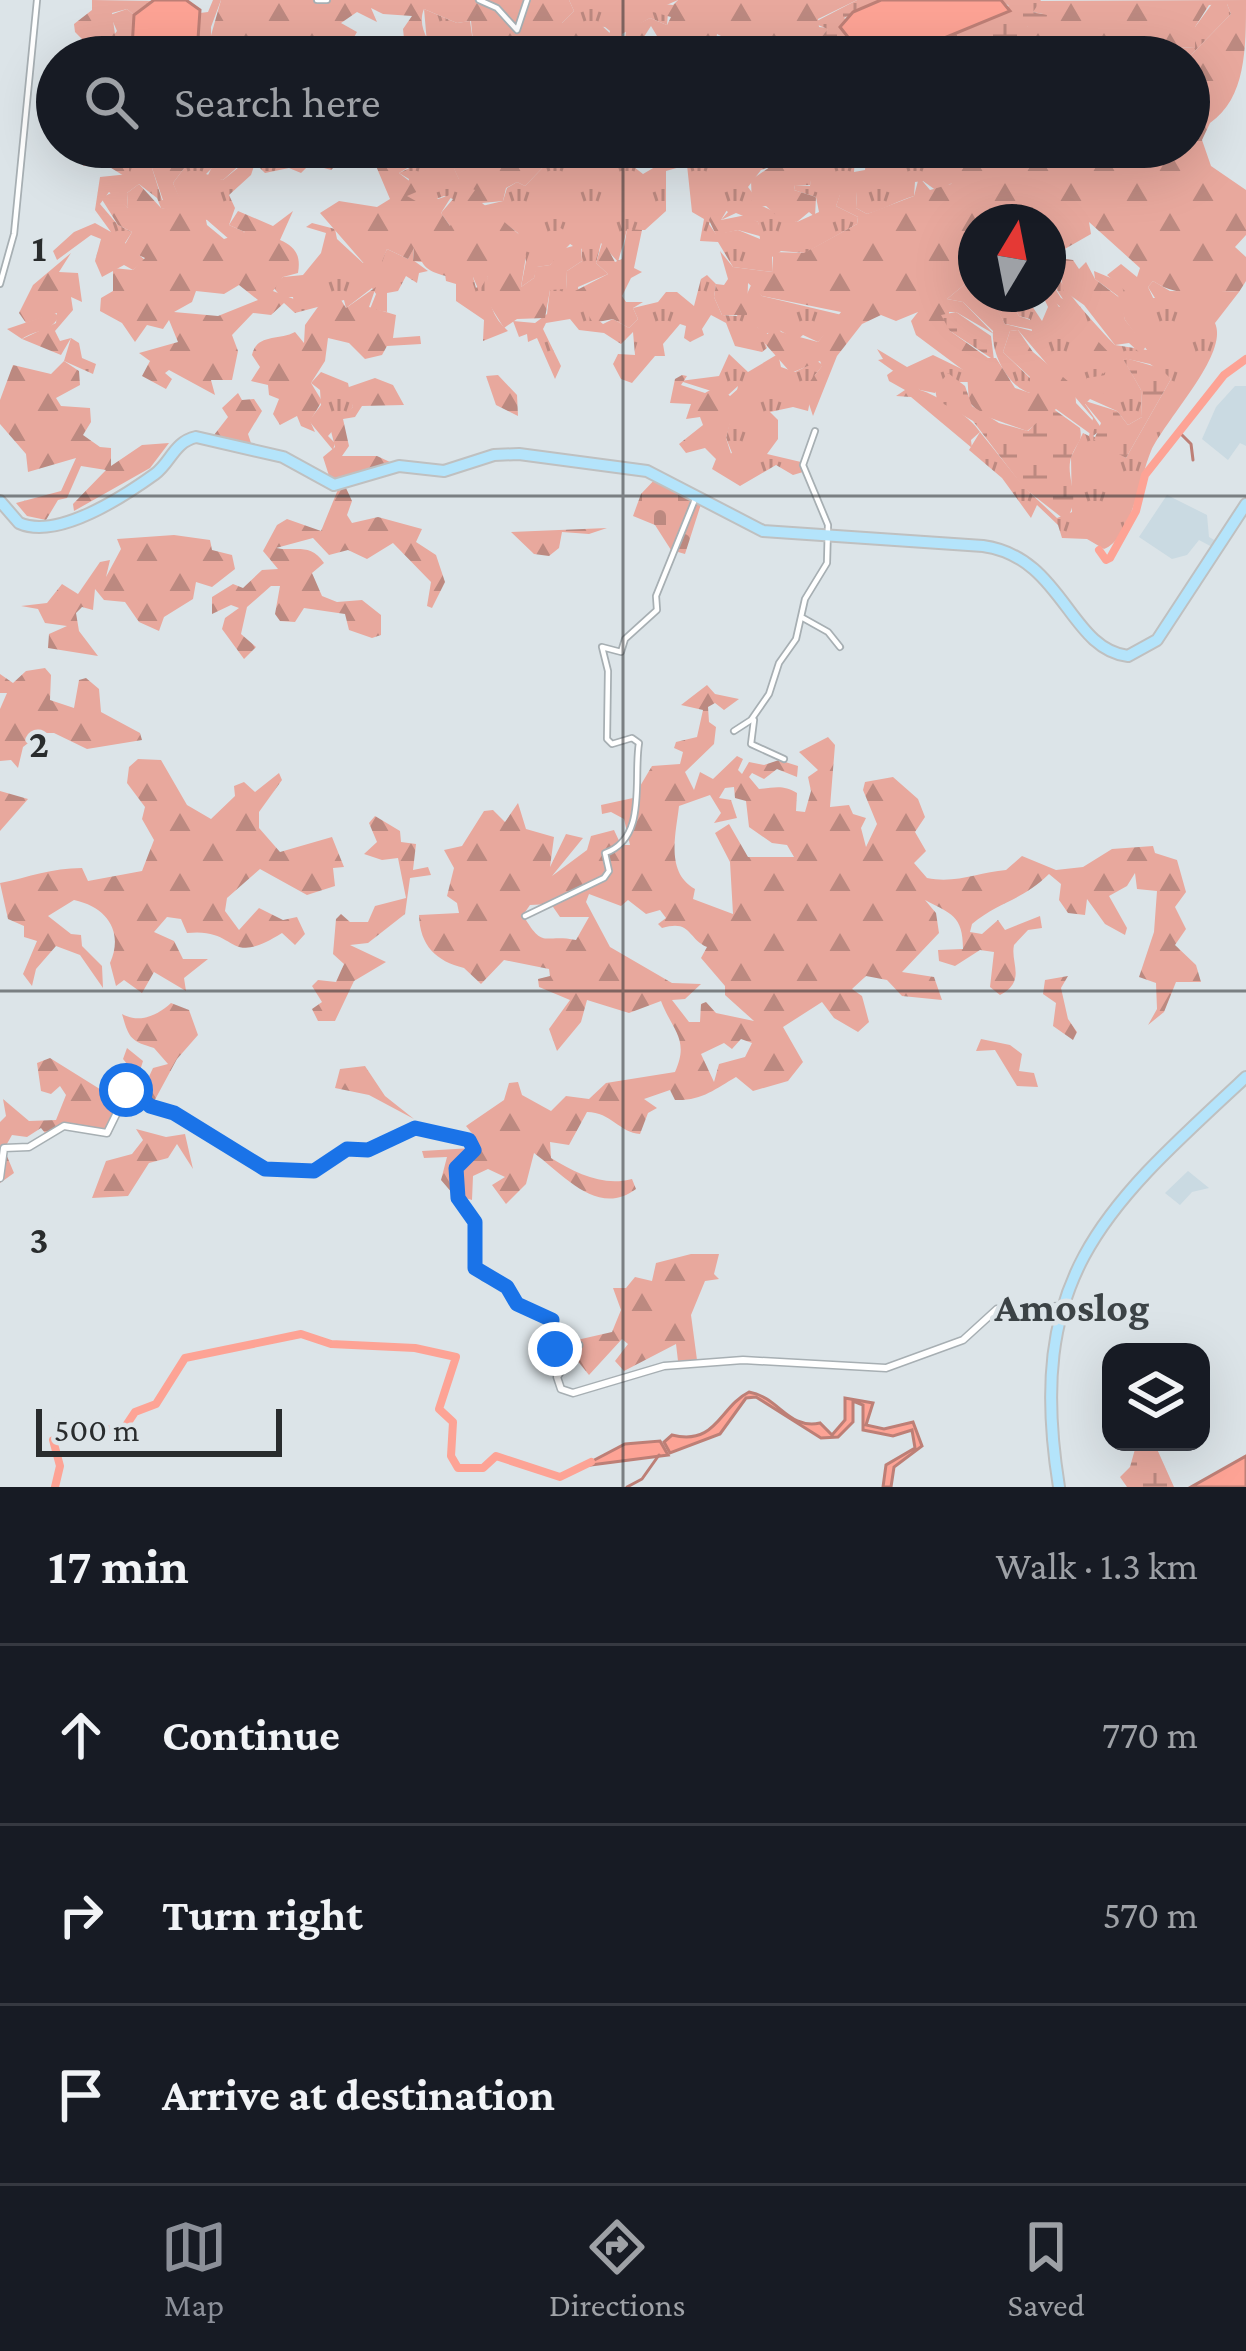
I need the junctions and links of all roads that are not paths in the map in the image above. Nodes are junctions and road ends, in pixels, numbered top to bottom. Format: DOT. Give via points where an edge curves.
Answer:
graph roads {
  1 [pos="38,0"];
  2 [pos="317,0"];
  3 [pos="327,0"];
  4 [pos="479,0"];
  5 [pos="526,0"];
  6 [pos="0,284"];
  7 [pos="815,431"];
  8 [pos="696,497"];
  9 [pos="0,501"];
  10 [pos="1246,504"];
  11 [pos="828,536"];
  12 [pos="803,618"];
  13 [pos="840,647"];
  14 [pos="756,714"];
  15 [pos="734,731"];
  16 [pos="784,759"];
  17 [pos="525,916"];
  18 [pos="1246,1077"];
  19 [pos="0,1178"];
  20 [pos="1064,1306"];
  21 [pos="1059,1487"];
  1 -- 6 [label="street" via="14,234"];
  2 -- 3 [label="street"];
  4 -- 5 [label="street" via="517,30"];
  7 -- 11 [label="street" via="803,466"];
  8 -- 9 [label="highway" via="640,470 507,453 449,470 399,466 331,484 283,457 199,437 182,442 154,474 57,528 20,524"];
  8 -- 11 [label="highway" via="756,529"];
  8 -- 17 [label="street" via="657,610 621,652 602,647 607,739 639,743 632,824 623,844 604,853 604,878"];
  10 -- 11 [label="highway" via="1143,652 1109,652 1036,569 998,549"];
  11 -- 12 [label="street" via="828,560"];
  12 -- 13 [label="street"];
  12 -- 14 [label="street"];
  14 -- 15 [label="street"];
  14 -- 16 [label="street" via="752,744"];
  18 -- 20 [label="highway" via="1117,1202 1084,1250"];
  19 -- 20 [label="street" via="4,1148 26,1148 64,1126 107,1133 129,1088 265,1169 314,1171 347,1149 368,1150 415,1128 465,1138 474,1150 456,1168 456,1192 473,1215 475,1268 507,1287 517,1304 552,1320 550,1349 579,1345 557,1375 569,1393 664,1366 743,1360 889,1367 963,1340 997,1310"];
  20 -- 21 [label="highway" via="1053,1395"];
}
